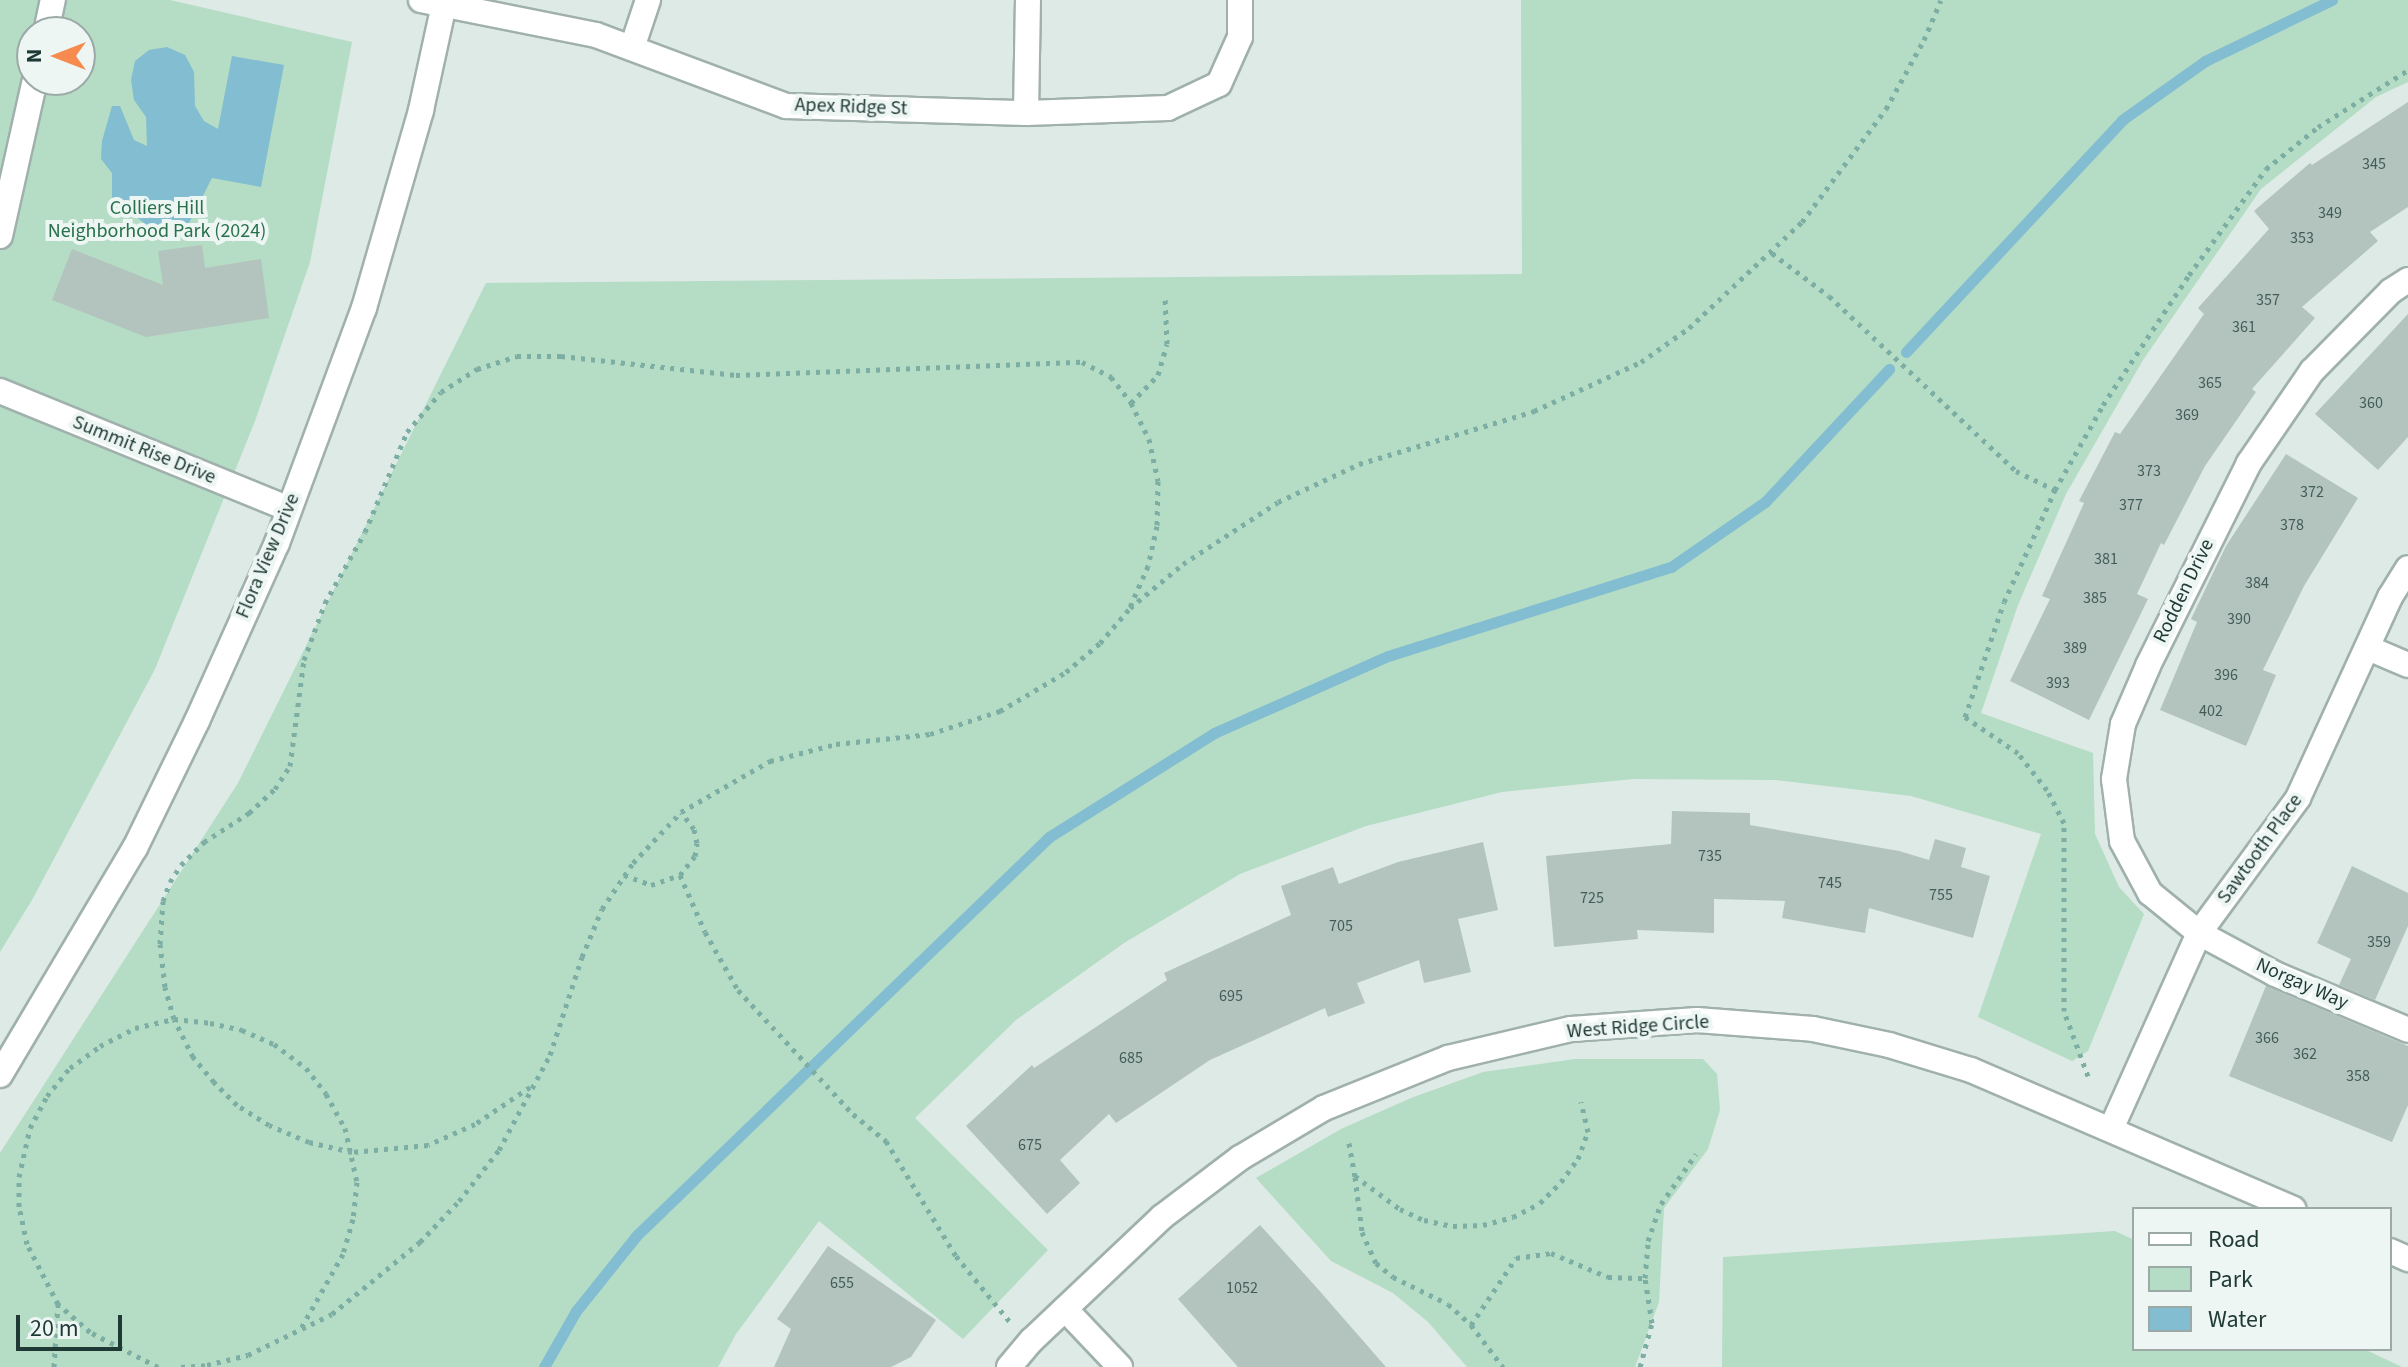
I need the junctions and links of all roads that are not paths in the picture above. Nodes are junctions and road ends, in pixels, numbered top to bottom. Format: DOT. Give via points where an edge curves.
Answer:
graph roads {
  1 [pos="648,0"];
  2 [pos="1028,0"];
  3 [pos="1240,0"];
  4 [pos="437,2"];
  5 [pos="632,48"];
  6 [pos="31,96"];
  7 [pos="1026,113"];
  8 [pos="0,236"];
  9 [pos="2408,280"];
  10 [pos="0,391"];
  11 [pos="289,509"];
  12 [pos="2408,568"];
  13 [pos="2368,648"];
  14 [pos="2408,665"];
  15 [pos="2199,933"];
  16 [pos="2408,1030"];
  17 [pos="0,1075"];
  18 [pos="2111,1129"];
  19 [pos="2288,1207"];
  20 [pos="1065,1309"];
  21 [pos="1009,1367"];
  22 [pos="1120,1367"];
  1 -- 5 [label="street"];
  2 -- 7 [label="street"];
  3 -- 7 [label="street, Apex Ridge St" via="1240,37 1219,84 1168,108"];
  4 -- 5 [label="street, Apex Ridge St" via="596,35"];
  4 -- 11 [label="street, Flora View Drive" via="421,110 364,308"];
  5 -- 7 [label="street, Apex Ridge St" via="786,106"];
  6 -- 8 [label="street"];
  9 -- 15 [label="street, Rodden Drive" via="2312,371 2249,463 2123,724 2114,779 2122,841 2150,893"];
  10 -- 11 [label="street, Summit Rise Drive"];
  11 -- 17 [label="street, Flora View Drive" via="135,848"];
  12 -- 13 [label="street, Sawtooth Place"];
  13 -- 14 [label="street"];
  13 -- 15 [label="street, Sawtooth Place" via="2298,798"];
  15 -- 16 [label="street, Norgay Way" via="2275,974"];
  15 -- 18 [label="street, Sawtooth Place"];
  18 -- 19 [label="street, West Ridge Circle"];
  18 -- 20 [label="street, West Ridge Circle" via="1971,1070 1813,1029 1697,1020 1571,1029 1448,1058 1324,1108 1240,1158 1162,1217"];
  20 -- 21 [label="street, West Ridge Circle"];
  20 -- 22 [label="street"];
}
